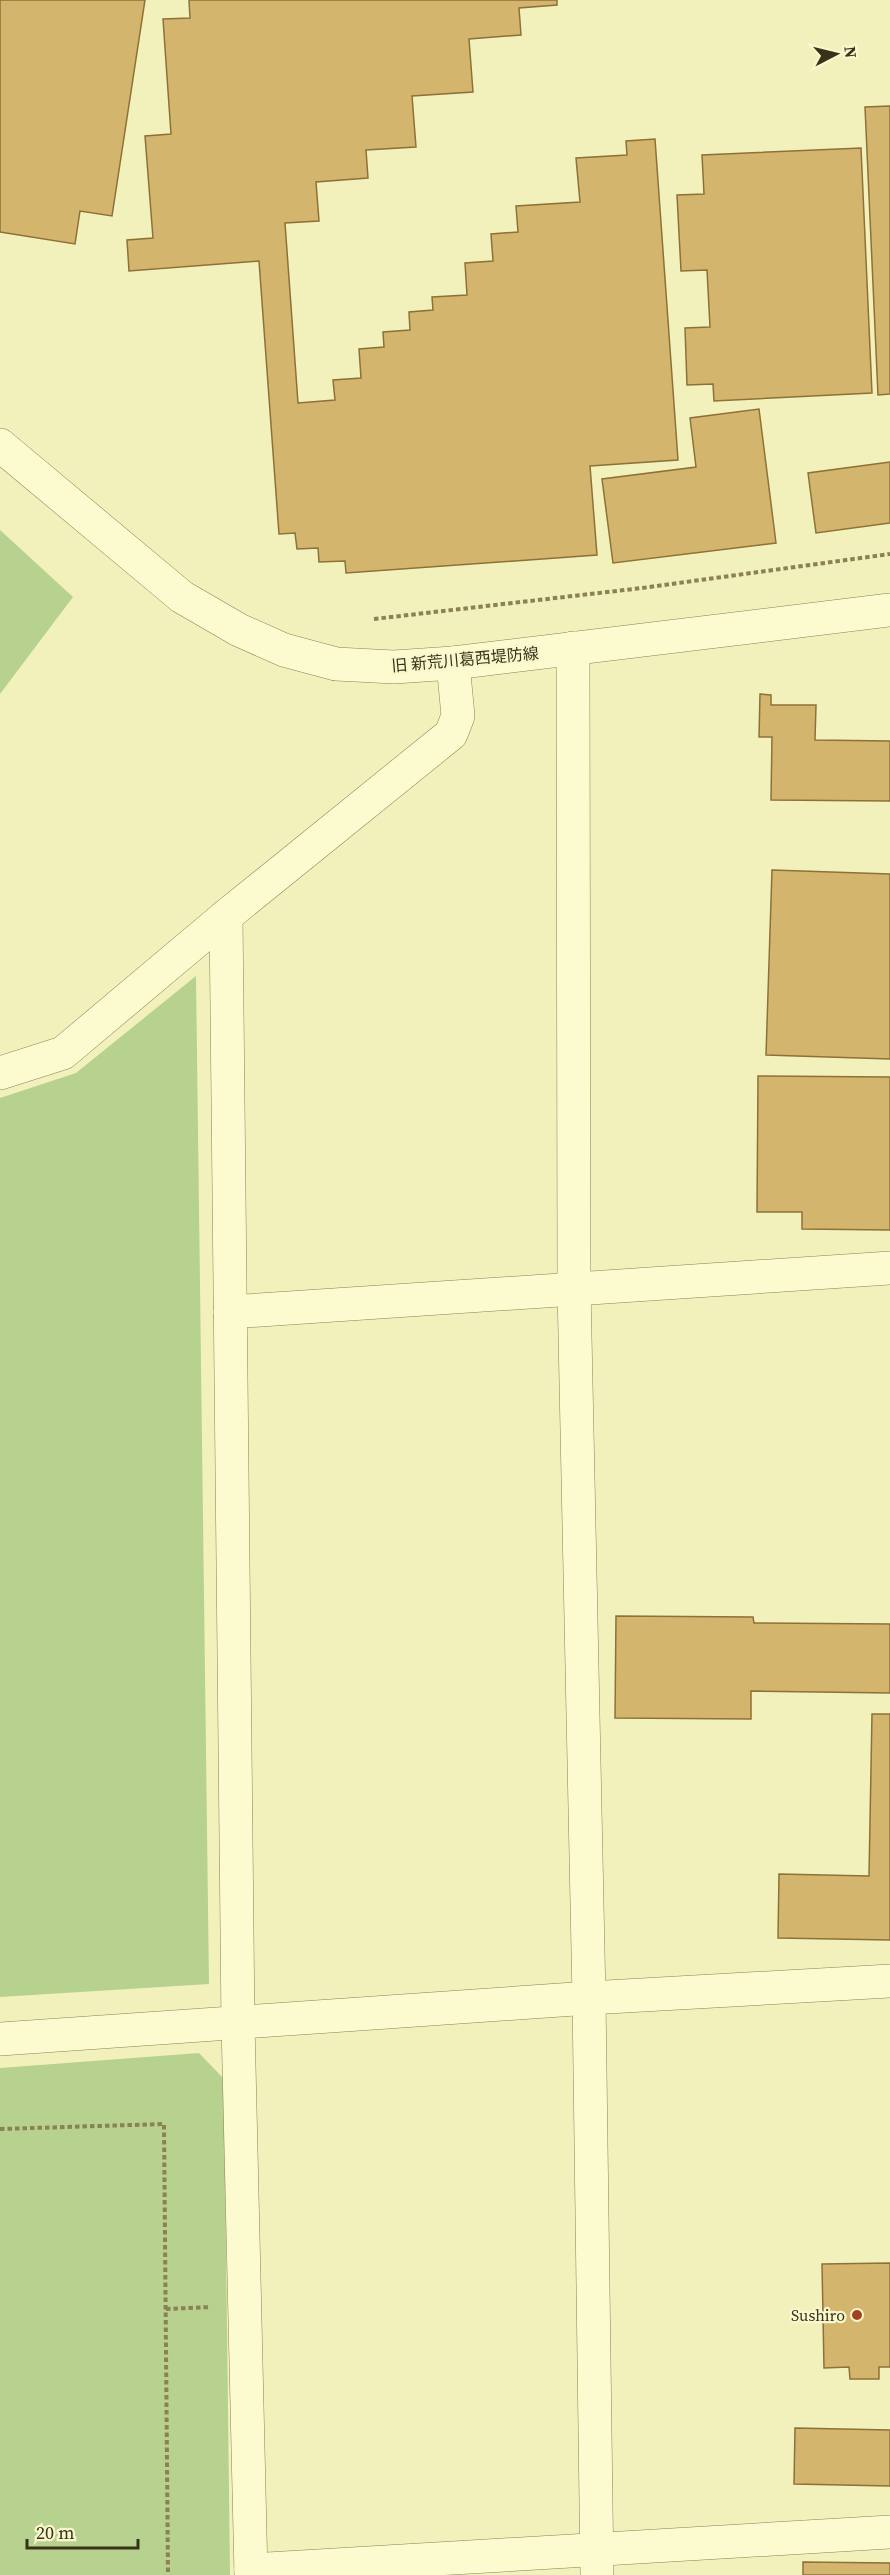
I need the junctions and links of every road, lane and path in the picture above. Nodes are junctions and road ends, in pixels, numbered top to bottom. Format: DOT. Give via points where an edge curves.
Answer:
graph roads {
  1 [pos="0,445"];
  2 [pos="890,554"];
  3 [pos="890,610"];
  4 [pos="374,619"];
  5 [pos="573,648"];
  6 [pos="453,663"];
  7 [pos="226,916"];
  8 [pos="0,1073"];
  9 [pos="890,1268"];
  10 [pos="574,1288"];
  11 [pos="230,1312"];
  12 [pos="890,1981"];
  13 [pos="589,1998"];
  14 [pos="238,2023"];
  15 [pos="0,2039"];
  16 [pos="0,2129"];
  17 [pos="244,2306"];
  18 [pos="166,2308"];
  19 [pos="890,2532"];
  20 [pos="596,2562"];
  21 [pos="251,2572"];
  22 [pos="168,2575"];
  1 -- 6 [label="street, 旧 新荒川葛西堤防線" via="182,597 240,630 284,650 336,664 394,667"];
  2 -- 4 [label="path"];
  3 -- 5 [label="street, 旧 新荒川葛西堤防線"];
  5 -- 6 [label="street, 旧 新荒川葛西堤防線"];
  5 -- 10 [label="street"];
  6 -- 7 [label="street" via="458,716 451,734"];
  7 -- 8 [label="street" via="63,1053"];
  7 -- 11 [label="street"];
  9 -- 10 [label="street"];
  10 -- 11 [label="street"];
  10 -- 13 [label="street"];
  11 -- 14 [label="street"];
  12 -- 13 [label="street"];
  13 -- 14 [label="street"];
  13 -- 20 [label="street"];
  14 -- 15 [label="street"];
  14 -- 17 [label="street"];
  16 -- 18 [label="path" via="164,2124"];
  17 -- 18 [label="path"];
  17 -- 21 [label="street"];
  18 -- 22 [label="path"];
  19 -- 20 [label="street"];
  20 -- 21 [label="street"];
}
